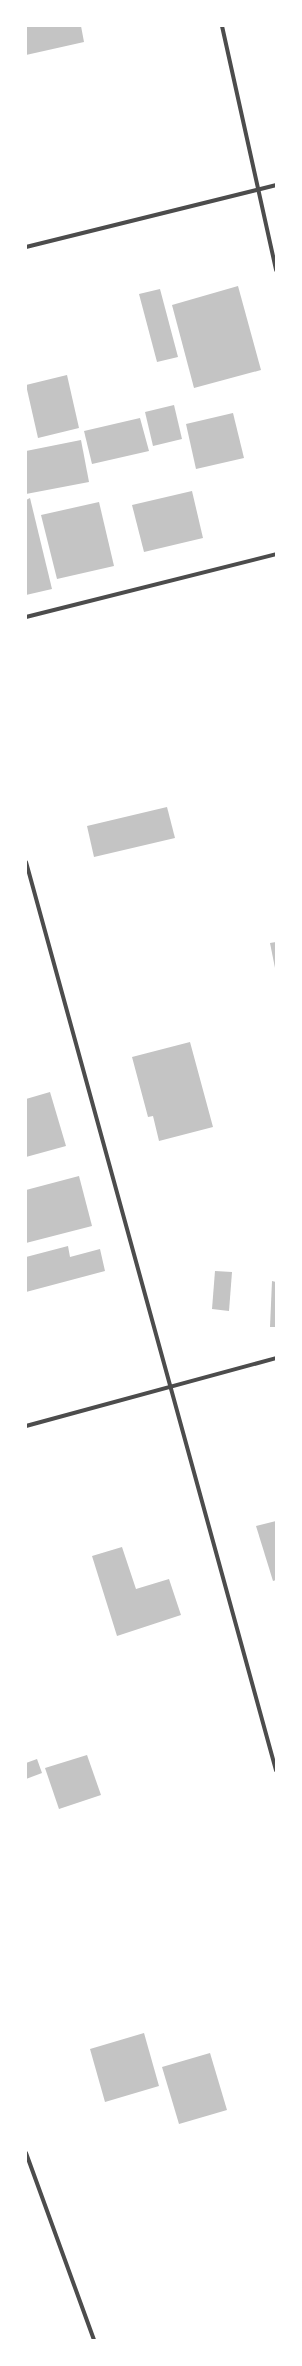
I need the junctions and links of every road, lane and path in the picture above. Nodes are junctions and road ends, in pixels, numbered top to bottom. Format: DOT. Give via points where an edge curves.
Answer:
graph roads {
  1 [pos="222,26"];
  2 [pos="276,185"];
  3 [pos="256,190"];
  4 [pos="26,247"];
  5 [pos="276,270"];
  6 [pos="276,554"];
  7 [pos="26,617"];
  8 [pos="26,862"];
  9 [pos="276,1358"];
  10 [pos="172,1387"];
  11 [pos="26,1426"];
  12 [pos="276,1770"];
  13 [pos="26,2154"];
  14 [pos="94,2340"];
  1 -- 3 [label="street"];
  2 -- 3 [label="street"];
  3 -- 4 [label="street"];
  3 -- 5 [label="street"];
  6 -- 7 [label="street"];
  8 -- 10 [label="street"];
  9 -- 10 [label="street"];
  10 -- 11 [label="street"];
  10 -- 12 [label="street"];
  13 -- 14 [label="street"];
}
